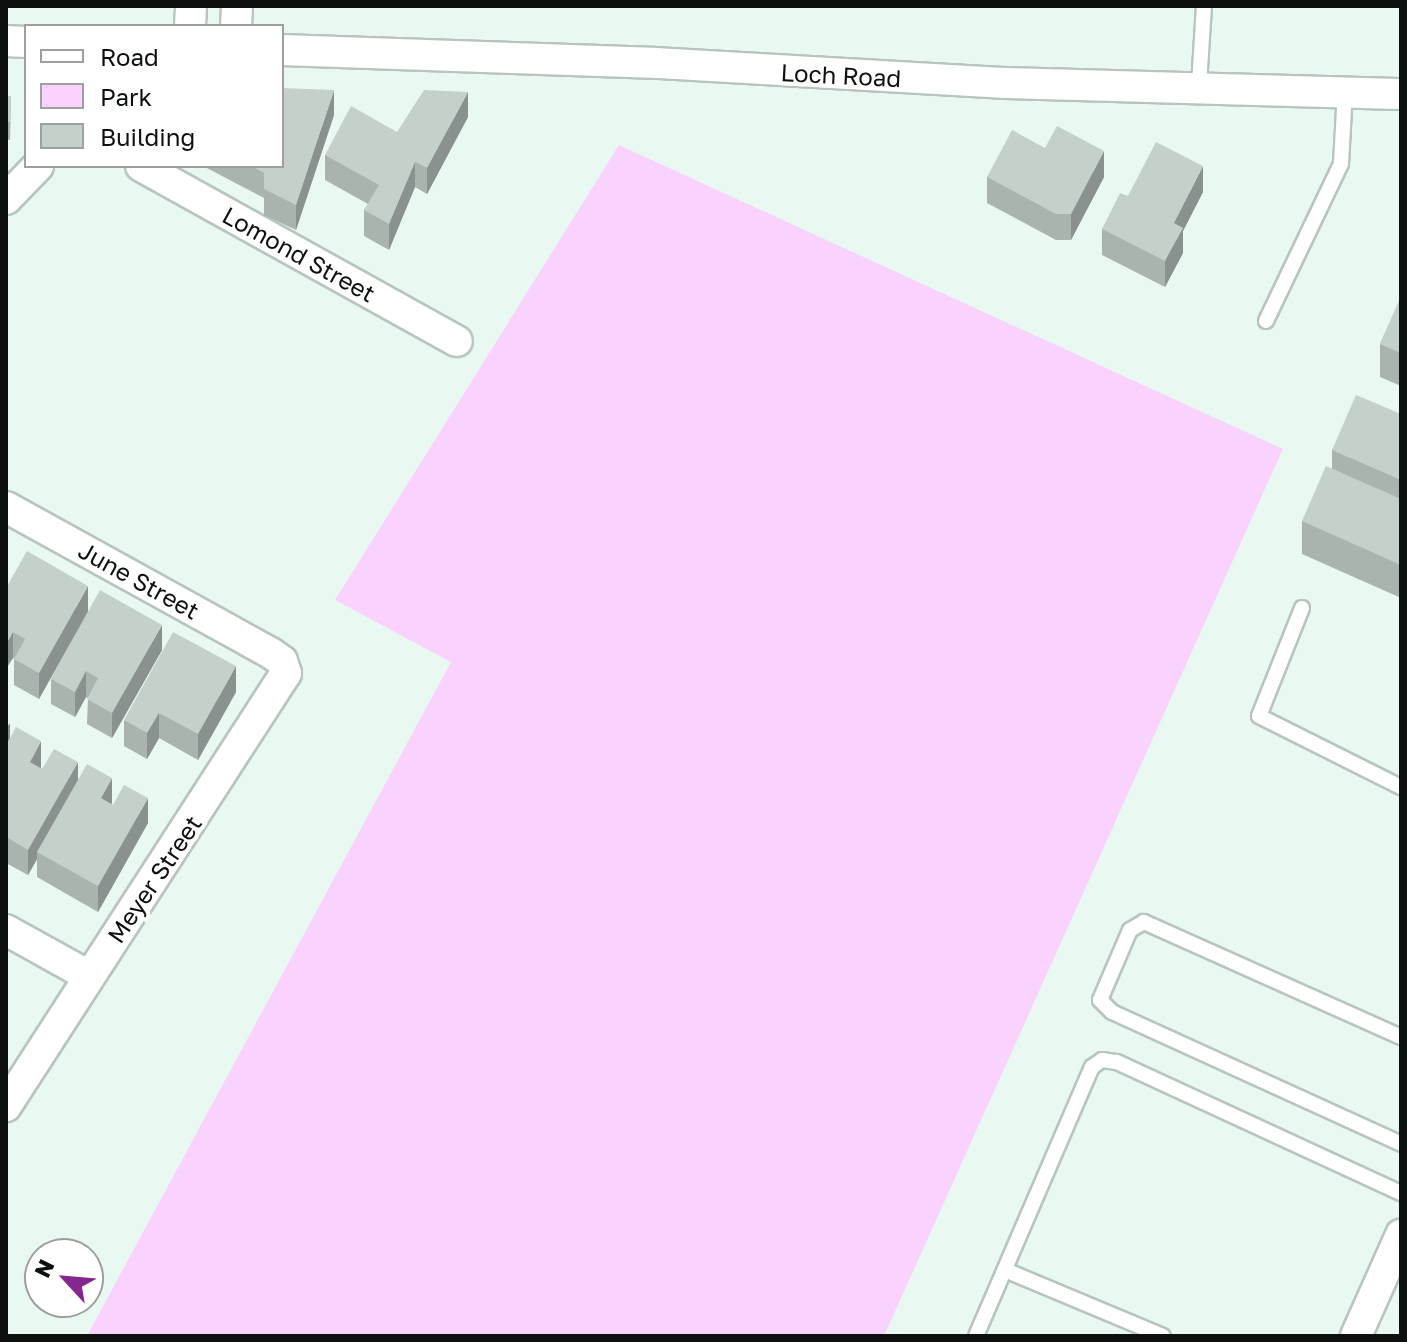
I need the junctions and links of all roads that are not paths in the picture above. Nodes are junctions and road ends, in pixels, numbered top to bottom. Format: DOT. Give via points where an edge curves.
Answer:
graph roads {
  1 [pos="1204,6"];
  2 [pos="284,50"];
  3 [pos="1199,85"];
  4 [pos="1345,91"];
  5 [pos="1401,94"];
  6 [pos="36,168"];
  7 [pos="145,168"];
  8 [pos="6,199"];
  9 [pos="1266,321"];
  10 [pos="457,341"];
  11 [pos="6,507"];
  12 [pos="1302,608"];
  13 [pos="272,654"];
  14 [pos="1401,787"];
  15 [pos="6,930"];
  16 [pos="89,976"];
  17 [pos="1401,1037"];
  18 [pos="6,1106"];
  19 [pos="1401,1144"];
  20 [pos="1401,1193"];
  21 [pos="1401,1235"];
  22 [pos="1005,1270"];
  23 [pos="976,1336"];
  24 [pos="1163,1336"];
  25 [pos="1356,1336"];
  1 -- 3 [label="lane"];
  2 -- 3 [label="street, Loch Road" via="657,63 1004,83"];
  3 -- 4 [label="street, Loch Road"];
  4 -- 5 [label="street, Loch Road"];
  4 -- 9 [label="lane" via="1341,164"];
  6 -- 8 [label="street"];
  7 -- 10 [label="street, Lomond Street"];
  11 -- 13 [label="street, June Street"];
  12 -- 14 [label="lane" via="1259,716"];
  13 -- 16 [label="street, Meyer Street" via="286,666 283,684"];
  15 -- 16 [label="street"];
  16 -- 18 [label="street, Meyer Street"];
  17 -- 19 [label="lane" via="1144,922 1130,930 1100,1000 1112,1012"];
  20 -- 22 [label="lane" via="1117,1062 1102,1060 1092,1067"];
  21 -- 25 [label="street"];
  22 -- 23 [label="lane"];
  22 -- 24 [label="lane"];
}
